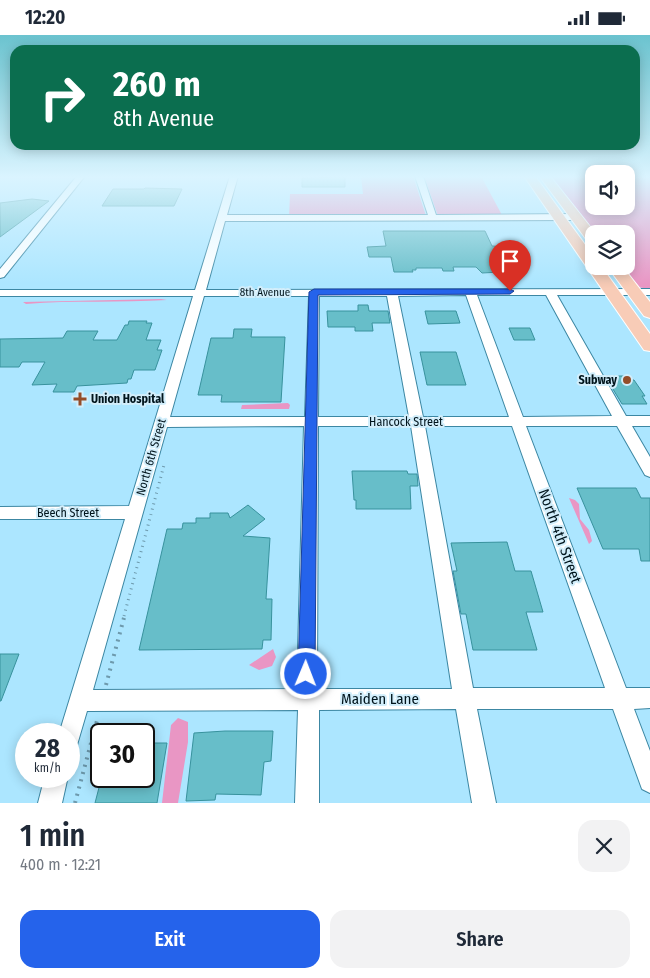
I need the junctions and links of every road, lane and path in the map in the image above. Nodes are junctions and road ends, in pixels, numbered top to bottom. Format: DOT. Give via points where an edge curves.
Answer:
graph roads {
  1 [pos="52,212"];
  2 [pos="223,212"];
  3 [pos="431,212"];
  4 [pos="554,212"];
  5 [pos="572,212"];
  6 [pos="576,217"];
  7 [pos="221,218"];
  8 [pos="433,218"];
  9 [pos="558,218"];
  10 [pos="585,228"];
  11 [pos="0,275"];
  12 [pos="621,275"];
  13 [pos="470,291"];
  14 [pos="549,291"];
  15 [pos="611,291"];
  16 [pos="199,292"];
  17 [pos="314,292"];
  18 [pos="392,292"];
  19 [pos="633,292"];
  20 [pos="650,292"];
  21 [pos="0,293"];
  22 [pos="650,313"];
  23 [pos="650,346"];
  24 [pos="417,421"];
  25 [pos="518,421"];
  26 [pos="620,421"];
  27 [pos="650,421"];
  28 [pos="161,422"];
  29 [pos="311,422"];
  30 [pos="166,458"];
  31 [pos="650,471"];
  32 [pos="135,512"];
  33 [pos="0,513"];
  34 [pos="619,698"];
  35 [pos="650,698"];
  36 [pos="308,699"];
  37 [pos="464,699"];
  38 [pos="80,701"];
  39 [pos="102,701"];
  40 [pos="73,723"];
  41 [pos="650,781"];
  42 [pos="54,788"];
  43 [pos="50,803"];
  44 [pos="75,803"];
  45 [pos="307,803"];
  46 [pos="484,803"];
  1 -- 11 [label="street"];
  2 -- 7 [label="street, North 6th Street"];
  3 -- 8 [label="street"];
  4 -- 9 [label="highway"];
  5 -- 6 [label="highway"];
  6 -- 9 [label="street"];
  6 -- 10 [label="highway"];
  7 -- 8 [label="street"];
  7 -- 16 [label="street, North 6th Street"];
  8 -- 9 [label="street"];
  9 -- 15 [label="highway"];
  12 -- 19 [label="highway"];
  13 -- 14 [label="street, 8th Avenue"];
  13 -- 18 [label="street, 8th Avenue"];
  13 -- 25 [label="street, North 4th Street"];
  14 -- 15 [label="street, 8th Avenue"];
  14 -- 26 [label="street"];
  15 -- 19 [label="street, 8th Avenue"];
  15 -- 23 [label="highway"];
  16 -- 17 [label="street, 8th Avenue"];
  16 -- 21 [label="street, 8th Avenue"];
  16 -- 28 [label="street, North 6th Street"];
  17 -- 18 [label="street, 8th Avenue"];
  17 -- 29 [label="street"];
  18 -- 24 [label="street"];
  19 -- 20 [label="street, 8th Avenue"];
  19 -- 22 [label="highway"];
  24 -- 25 [label="street, Hancock Street"];
  24 -- 29 [label="street, Hancock Street"];
  24 -- 37 [label="street"];
  25 -- 26 [label="street, Hancock Street"];
  25 -- 34 [label="street, North 4th Street"];
  26 -- 27 [label="street, Hancock Street"];
  26 -- 31 [label="street"];
  28 -- 29 [label="street, Hancock Street"];
  28 -- 32 [label="street, North 6th Street"];
  29 -- 36 [label="street"];
  30 -- 39 [label="path"];
  32 -- 33 [label="street, Beech Street"];
  32 -- 38 [label="street, North 6th Street"];
  34 -- 35 [label="street, Maiden Lane"];
  34 -- 37 [label="street, Maiden Lane"];
  34 -- 41 [label="street, North 4th Street"];
  36 -- 37 [label="street, Maiden Lane"];
  36 -- 39 [label="street, Maiden Lane"];
  36 -- 45 [label="street"];
  37 -- 46 [label="street"];
  38 -- 39 [label="street, Maiden Lane"];
  38 -- 40 [label="street, North 6th Street"];
  39 -- 44 [label="path"];
  42 -- 43 [label="street"];
}
